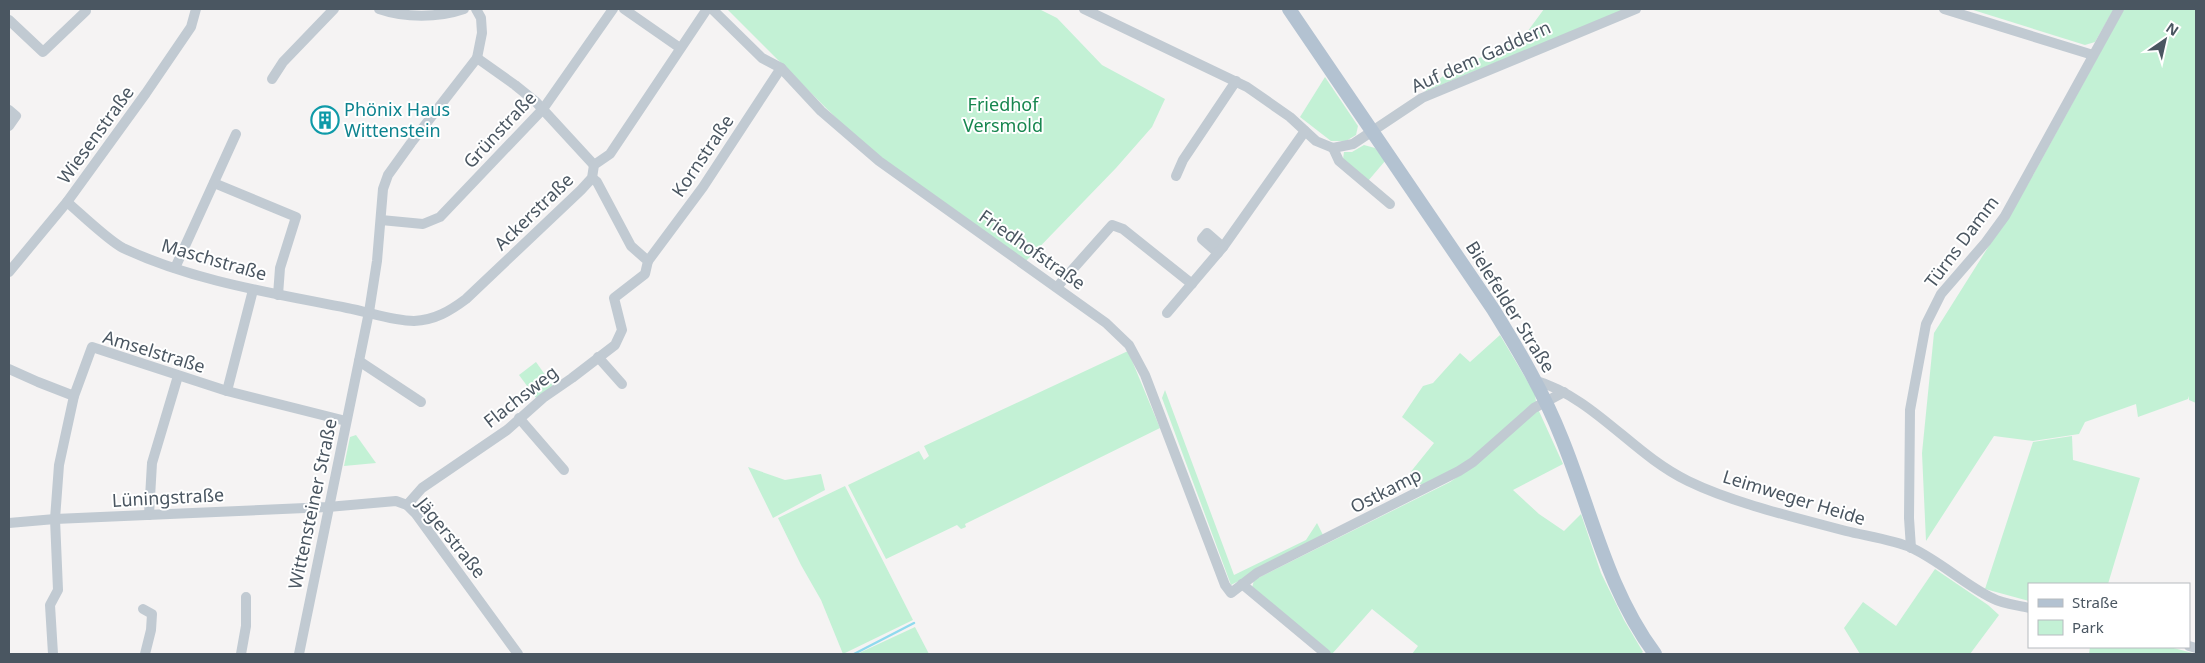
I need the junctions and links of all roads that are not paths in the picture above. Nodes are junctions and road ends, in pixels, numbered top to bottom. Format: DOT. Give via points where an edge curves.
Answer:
graph roads {
  1 [pos="196,9"];
  2 [pos="334,9"];
  3 [pos="379,9"];
  4 [pos="464,9"];
  5 [pos="476,9"];
  6 [pos="613,9"];
  7 [pos="624,9"];
  8 [pos="707,9"];
  9 [pos="712,9"];
  10 [pos="1084,9"];
  11 [pos="1289,9"];
  12 [pos="1636,9"];
  13 [pos="1944,9"];
  14 [pos="2119,9"];
  15 [pos="86,12"];
  16 [pos="9,20"];
  17 [pos="680,48"];
  18 [pos="2093,55"];
  19 [pos="477,58"];
  20 [pos="781,68"];
  21 [pos="272,79"];
  22 [pos="1236,81"];
  23 [pos="543,109"];
  24 [pos="9,110"];
  25 [pos="9,126"];
  26 [pos="1305,131"];
  27 [pos="1372,132"];
  28 [pos="236,134"];
  29 [pos="1334,148"];
  30 [pos="594,165"];
  31 [pos="1176,176"];
  32 [pos="592,178"];
  33 [pos="214,183"];
  34 [pos="67,202"];
  35 [pos="1390,204"];
  36 [pos="381,220"];
  37 [pos="648,261"];
  38 [pos="175,268"];
  39 [pos="9,272"];
  40 [pos="1192,284"];
  41 [pos="1057,287"];
  42 [pos="253,290"];
  43 [pos="278,295"];
  44 [pos="369,312"];
  45 [pos="1167,313"];
  46 [pos="598,357"];
  47 [pos="359,361"];
  48 [pos="9,369"];
  49 [pos="178,376"];
  50 [pos="1534,380"];
  51 [pos="622,384"];
  52 [pos="227,391"];
  53 [pos="1564,392"];
  54 [pos="74,396"];
  55 [pos="421,402"];
  56 [pos="1546,402"];
  57 [pos="519,418"];
  58 [pos="346,421"];
  59 [pos="564,470"];
  60 [pos="407,505"];
  61 [pos="328,507"];
  62 [pos="149,515"];
  63 [pos="55,519"];
  64 [pos="9,523"];
  65 [pos="1911,548"];
  66 [pos="1242,584"];
  67 [pos="1230,593"];
  68 [pos="246,597"];
  69 [pos="2028,608"];
  70 [pos="143,609"];
  71 [pos="1652,653"];
  72 [pos="52,654"];
  73 [pos="146,654"];
  74 [pos="242,654"];
  75 [pos="299,654"];
  76 [pos="518,654"];
  77 [pos="1326,654"];
  1 -- 34 [label="street, Wiesenstraße" via="191,27"];
  2 -- 21 [label="street"];
  3 -- 4 [label="street" via="406,15 453,13"];
  5 -- 19 [label="street, Wittensteiner Straße" via="481,18 482,33"];
  6 -- 23 [label="street, Grünstraße"];
  7 -- 17 [label="street"];
  8 -- 17 [label="street, Ackerstraße"];
  9 -- 20 [label="street, Friedhofstraße" via="762,58"];
  10 -- 22 [label="street"];
  11 -- 27 [label="main road, Bielefelder Straße"];
  12 -- 27 [label="street, Auf dem Gaddern" via="1422,98"];
  13 -- 18 [label="street"];
  14 -- 18 [label="street, Türns Damm"];
  15 -- 16 [label="street" via="43,52"];
  17 -- 30 [label="street, Ackerstraße" via="610,154"];
  18 -- 65 [label="street, Türns Damm" via="2005,216 1941,294 1926,324 1910,410 1908,518"];
  19 -- 23 [label="street"];
  19 -- 36 [label="street, Wittensteiner Straße" via="388,175 383,188"];
  20 -- 37 [label="street, Kornstraße" via="703,187"];
  20 -- 41 [label="street, Friedhofstraße" via="820,111 879,161"];
  22 -- 26 [label="street" via="1273,104"];
  22 -- 31 [label="street" via="1183,160"];
  23 -- 30 [label="street"];
  23 -- 36 [label="street, Grünstraße" via="440,217 423,224"];
  24 -- 25 [label="street" via="16,116"];
  26 -- 29 [label="street" via="1316,141"];
  26 -- 40 [label="street" via="1221,250"];
  27 -- 29 [label="street, Auf dem Gaddern" via="1353,144"];
  27 -- 50 [label="main road, Bielefelder Straße" via="1493,309"];
  28 -- 33 [label="street"];
  29 -- 35 [label="street" via="1339,160"];
  30 -- 32 [label="street, Ackerstraße"];
  32 -- 37 [label="street" via="631,246"];
  32 -- 44 [label="street, Ackerstraße" via="466,299 448,312 414,321"];
  33 -- 38 [label="street"];
  33 -- 43 [label="street" via="296,217 280,268"];
  34 -- 38 [label="street, Maschstraße" via="121,247"];
  34 -- 39 [label="street, Wiesenstraße"];
  36 -- 44 [label="street, Wittensteiner Straße"];
  37 -- 46 [label="street, Flachsweg" via="645,274 614,298 622,330 615,345"];
  38 -- 42 [label="street, Maschstraße"];
  40 -- 41 [label="street" via="1123,229 1112,225"];
  40 -- 45 [label="street"];
  41 -- 67 [label="street, Friedhofstraße" via="1113,329 1138,361 1224,585"];
  42 -- 43 [label="street, Maschstraße"];
  42 -- 52 [label="street"];
  43 -- 44 [label="street, Maschstraße"];
  44 -- 47 [label="street, Wittensteiner Straße"];
  46 -- 51 [label="street"];
  46 -- 57 [label="street, Flachsweg"];
  47 -- 55 [label="street"];
  47 -- 58 [label="street, Wittensteiner Straße"];
  48 -- 54 [label="street"];
  49 -- 52 [label="street, Amselstraße"];
  49 -- 54 [label="street, Amselstraße" via="92,347"];
  49 -- 62 [label="street" via="152,463"];
  50 -- 53 [label="street, Leimweger Heide"];
  50 -- 56 [label="main road, Bielefelder Straße"];
  52 -- 58 [label="street, Amselstraße"];
  53 -- 56 [label="street"];
  53 -- 65 [label="street, Leimweger Heide" via="1666,469 1689,481 1739,500"];
  54 -- 63 [label="street, Amselstraße" via="59,465"];
  56 -- 66 [label="street, Ostkamp" via="1534,408 1459,471 1257,573"];
  56 -- 71 [label="main road, Bielefelder Straße" via="1620,599"];
  57 -- 59 [label="street"];
  57 -- 60 [label="street, Flachsweg" via="507,430 422,488"];
  58 -- 61 [label="street, Wittensteiner Straße"];
  60 -- 61 [label="street, Jägerstraße" via="396,501"];
  60 -- 76 [label="street, Jägerstraße"];
  61 -- 62 [label="street, Lüningstraße"];
  61 -- 75 [label="street, Wittensteiner Straße"];
  62 -- 63 [label="street, Lüningstraße"];
  63 -- 64 [label="street, Lüningstraße"];
  63 -- 72 [label="street, Amselstraße" via="58,590 50,606"];
  65 -- 69 [label="street, Leimweger Heide" via="1994,600"];
  66 -- 67 [label="street, Ostkamp"];
  66 -- 77 [label="street"];
  68 -- 74 [label="street"];
  70 -- 73 [label="street" via="152,614"];
}
